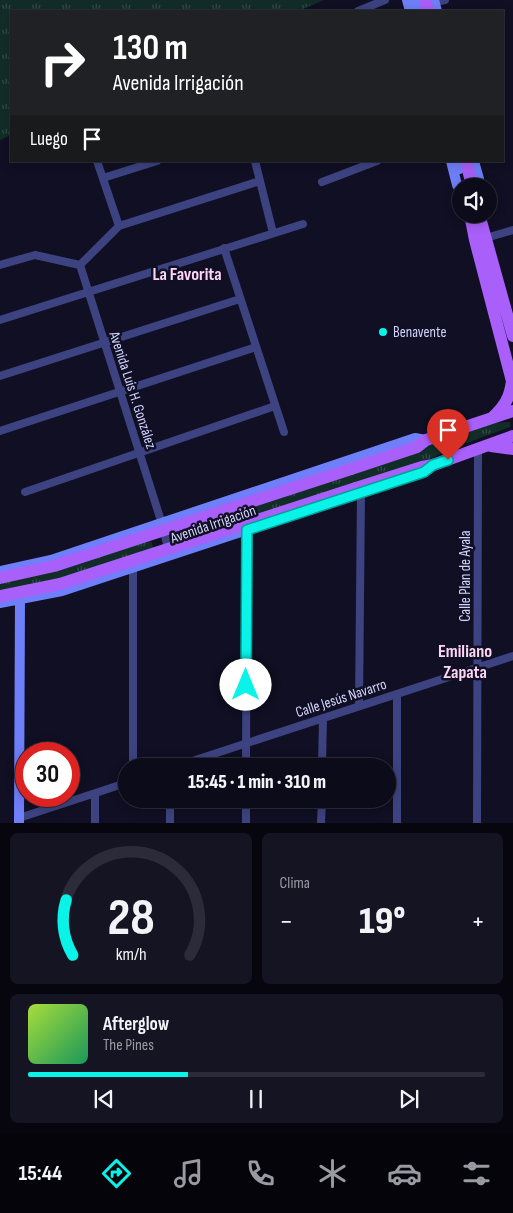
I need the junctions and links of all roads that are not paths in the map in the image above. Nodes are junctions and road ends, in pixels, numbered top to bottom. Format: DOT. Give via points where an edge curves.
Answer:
graph roads {
  1 [pos="385,0"];
  2 [pos="445,0"];
  3 [pos="432,5"];
  4 [pos="412,6"];
  5 [pos="360,10"];
  6 [pos="97,162"];
  7 [pos="154,162"];
  8 [pos="255,162"];
  9 [pos="374,162"];
  10 [pos="463,164"];
  11 [pos="103,178"];
  12 [pos="459,178"];
  13 [pos="464,178"];
  14 [pos="469,178"];
  15 [pos="478,178"];
  16 [pos="260,181"];
  17 [pos="322,182"];
  18 [pos="472,223"];
  19 [pos="482,223"];
  20 [pos="303,224"];
  21 [pos="119,226"];
  22 [pos="513,230"];
  23 [pos="273,233"];
  24 [pos="486,238"];
  25 [pos="224,248"];
  26 [pos="80,264"];
  27 [pos="0,265"];
  28 [pos="88,292"];
  29 [pos="240,299"];
  30 [pos="0,320"];
  31 [pos="513,336"];
  32 [pos="104,342"];
  33 [pos="256,347"];
  34 [pos="0,376"];
  35 [pos="512,383"];
  36 [pos="120,392"];
  37 [pos="275,406"];
  38 [pos="513,412"];
  39 [pos="491,418"];
  40 [pos="0,431"];
  41 [pos="284,432"];
  42 [pos="513,436"];
  43 [pos="426,440"];
  44 [pos="483,447"];
  45 [pos="513,449"];
  46 [pos="138,452"];
  47 [pos="359,490"];
  48 [pos="25,492"];
  49 [pos="162,524"];
  50 [pos="247,530"];
  51 [pos="93,546"];
  52 [pos="170,556"];
  53 [pos="133,568"];
  54 [pos="0,571"];
  55 [pos="0,578"];
  56 [pos="100,579"];
  57 [pos="0,596"];
  58 [pos="20,599"];
  59 [pos="0,603"];
  60 [pos="513,656"];
  61 [pos="479,667"];
  62 [pos="397,694"];
  63 [pos="359,706"];
  64 [pos="323,718"];
  65 [pos="246,744"];
  66 [pos="132,758"];
  67 [pos="202,758"];
  68 [pos="246,758"];
  69 [pos="322,758"];
  70 [pos="118,786"];
  71 [pos="94,794"];
  72 [pos="170,808"];
  73 [pos="246,808"];
  74 [pos="322,808"];
  75 [pos="20,821"];
  76 [pos="94,823"];
  77 [pos="170,823"];
  78 [pos="246,823"];
  79 [pos="321,823"];
  80 [pos="397,823"];
  81 [pos="477,823"];
  1 -- 5 [label="street"];
  2 -- 3 [label="street"];
  3 -- 4 [label="street"];
  6 -- 11 [label="street"];
  7 -- 11 [label="street"];
  8 -- 16 [label="street"];
  9 -- 17 [label="street"];
  10 -- 12 [label="street"];
  10 -- 13 [label="main road"];
  10 -- 14 [label="main road"];
  10 -- 15 [label="street"];
  11 -- 21 [label="street"];
  16 -- 21 [label="street"];
  16 -- 23 [label="street"];
  18 -- 35 [label="main road"];
  19 -- 24 [label="main road"];
  20 -- 23 [label="street"];
  21 -- 26 [label="street"];
  22 -- 24 [label="street"];
  23 -- 25 [label="street"];
  24 -- 31 [label="main road"];
  25 -- 28 [label="street"];
  25 -- 29 [label="street"];
  26 -- 27 [label="street" via="35,255"];
  26 -- 28 [label="street, Avenida Luis H. González"];
  28 -- 30 [label="street"];
  28 -- 32 [label="street, Avenida Luis H. González"];
  29 -- 32 [label="street"];
  29 -- 33 [label="street"];
  32 -- 34 [label="street"];
  32 -- 36 [label="street, Avenida Luis H. González"];
  33 -- 36 [label="street"];
  33 -- 37 [label="street"];
  35 -- 39 [label="main road" via="506,404"];
  36 -- 40 [label="street"];
  36 -- 46 [label="street, Avenida Luis H. González"];
  37 -- 41 [label="street"];
  37 -- 46 [label="street"];
  38 -- 39 [label="main road, Avenida Irrigación"];
  39 -- 43 [label="main road, Avenida Irrigación"];
  42 -- 44 [label="main road, Avenida Irrigación"];
  43 -- 49 [label="street, Avenida Irrigación" via="415,438"];
  43 -- 55 [label="main road, Avenida Irrigación, bridge" via="417,447 350,470 54,566"];
  44 -- 45 [label="main road"];
  44 -- 47 [label="main road, Avenida Irrigación"];
  44 -- 61 [label="street, Calle Plan de Ayala"];
  46 -- 48 [label="street"];
  46 -- 49 [label="street, Avenida Luis H. González"];
  47 -- 50 [label="street, Avenida Irrigación"];
  47 -- 57 [label="main road, Avenida Irrigación, bridge" via="60,584"];
  47 -- 63 [label="street"];
  49 -- 51 [label="street, Avenida Irrigación"];
  49 -- 52 [label="street, Avenida Luis H. González"];
  50 -- 52 [label="street, Avenida Irrigación"];
  50 -- 65 [label="street"];
  51 -- 54 [label="street, Avenida Irrigación" via="51,560"];
  51 -- 56 [label="street" via="104,560"];
  52 -- 53 [label="street, Avenida Irrigación"];
  53 -- 56 [label="street, Avenida Irrigación"];
  53 -- 66 [label="street"];
  56 -- 58 [label="street, Avenida Irrigación"];
  58 -- 59 [label="street, Avenida Irrigación"];
  58 -- 75 [label="street"];
  60 -- 61 [label="street, Calle Jesús Navarro"];
  61 -- 62 [label="street, Calle Jesús Navarro"];
  61 -- 81 [label="street, Calle Plan de Ayala"];
  62 -- 63 [label="street, Calle Jesús Navarro"];
  62 -- 80 [label="street"];
  63 -- 64 [label="street, Calle Jesús Navarro"];
  64 -- 65 [label="street, Calle Jesús Navarro"];
  64 -- 69 [label="street"];
  65 -- 67 [label="street, Calle Jesús Navarro"];
  65 -- 68 [label="street"];
  70 -- 71 [label="street"];
  71 -- 75 [label="street"];
  71 -- 76 [label="street"];
  72 -- 77 [label="street"];
  73 -- 78 [label="street"];
  74 -- 79 [label="street"];
}
